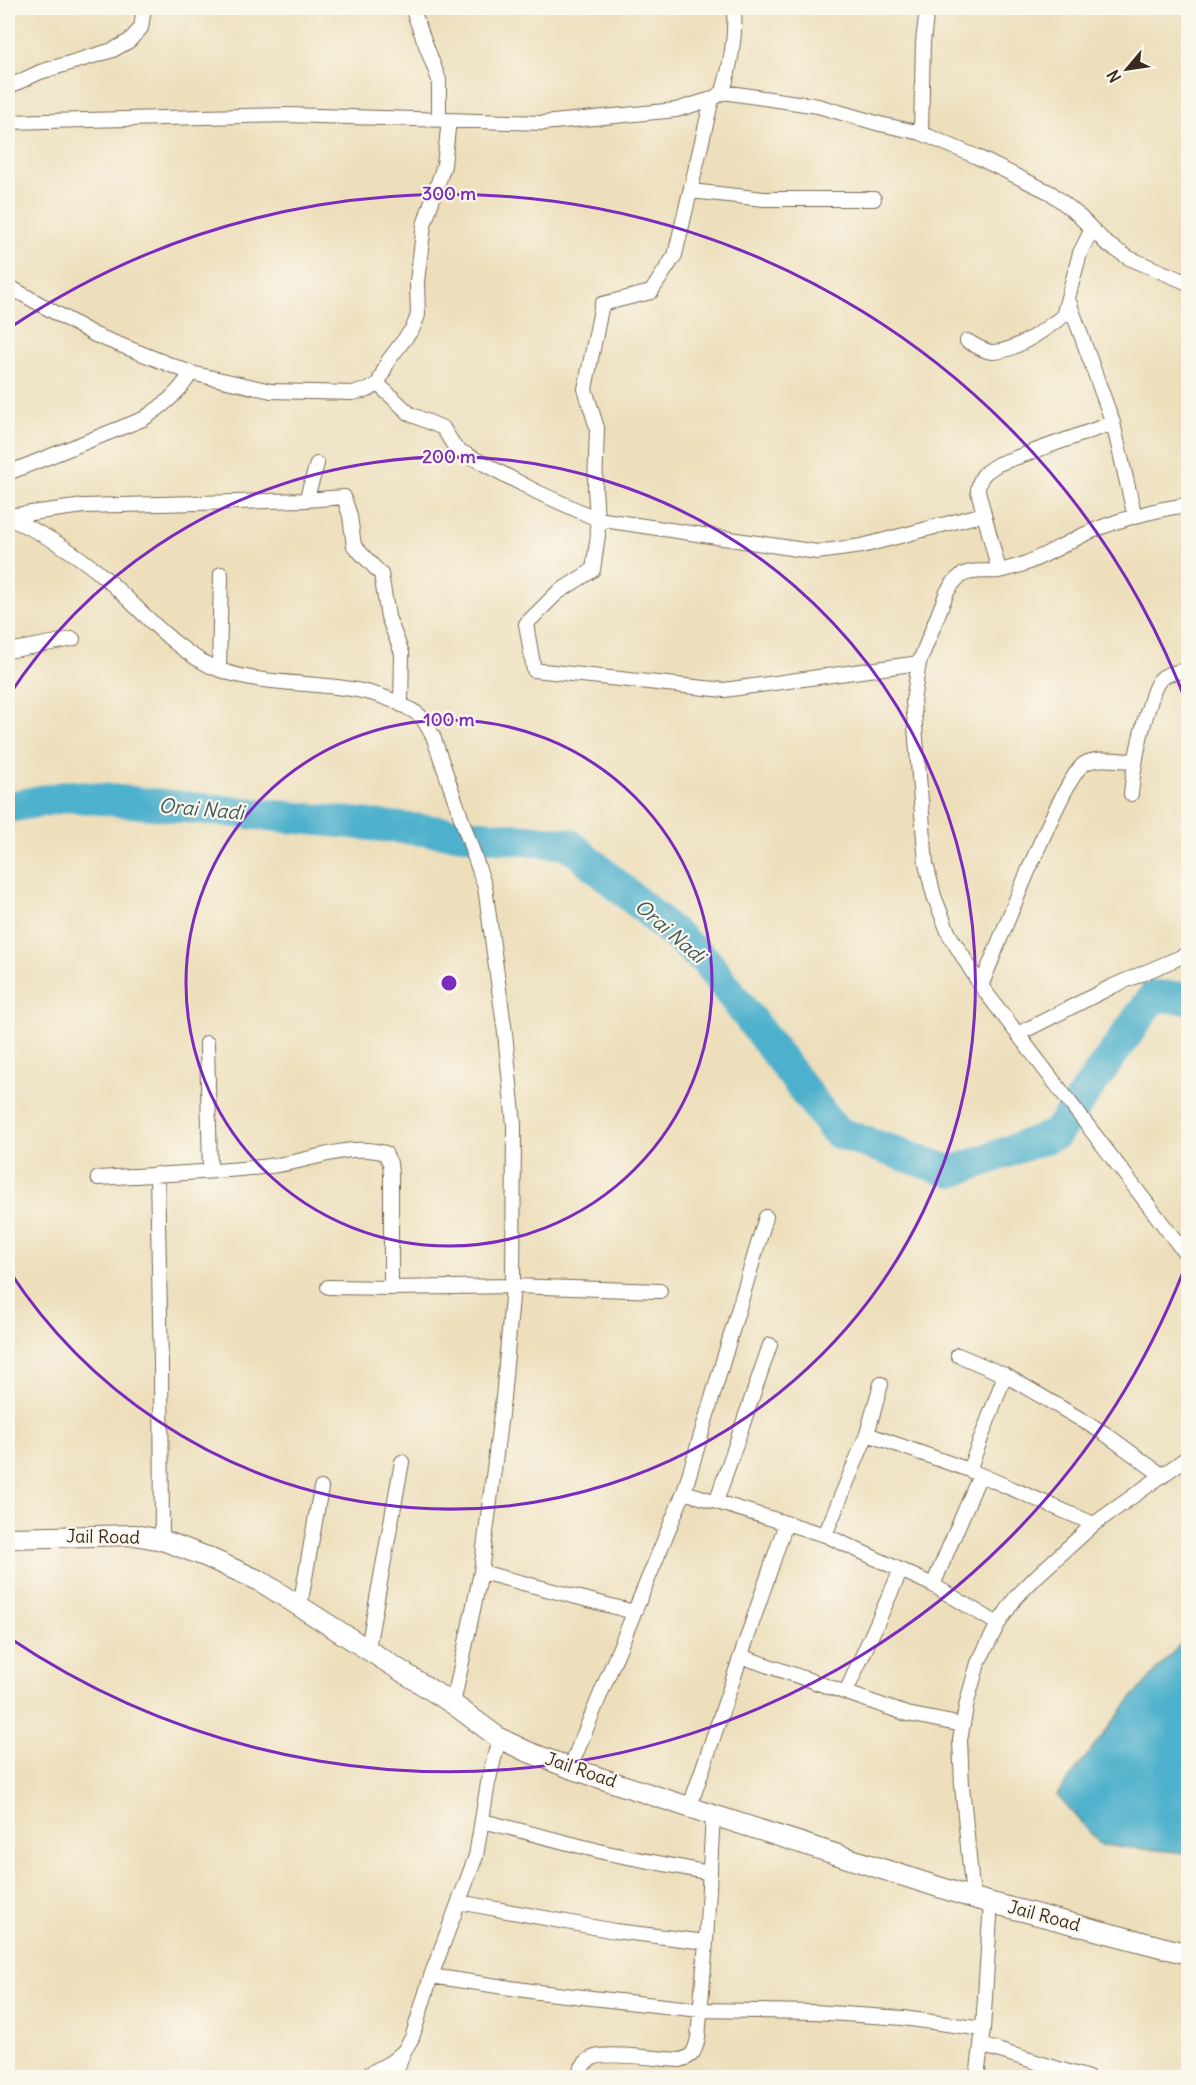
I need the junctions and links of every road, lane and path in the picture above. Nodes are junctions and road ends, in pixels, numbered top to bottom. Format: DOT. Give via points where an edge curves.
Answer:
graph roads {
  1 [pos="144,8"];
  2 [pos="412,8"];
  3 [pos="734,8"];
  4 [pos="927,8"];
  5 [pos="8,87"];
  6 [pos="718,95"];
  7 [pos="444,120"];
  8 [pos="8,122"];
  9 [pos="921,133"];
  10 [pos="691,191"];
  11 [pos="874,199"];
  12 [pos="1092,229"];
  13 [pos="1188,283"];
  14 [pos="8,290"];
  15 [pos="1068,299"];
  16 [pos="967,341"];
  17 [pos="191,373"];
  18 [pos="378,384"];
  19 [pos="1113,423"];
  20 [pos="318,464"];
  21 [pos="8,473"];
  22 [pos="306,500"];
  23 [pos="1188,505"];
  24 [pos="984,514"];
  25 [pos="8,517"];
  26 [pos="1135,517"];
  27 [pos="597,519"];
  28 [pos="999,571"];
  29 [pos="221,574"];
  30 [pos="73,639"];
  31 [pos="8,651"];
  32 [pos="919,663"];
  33 [pos="219,670"];
  34 [pos="1188,671"];
  35 [pos="401,705"];
  36 [pos="1134,761"];
  37 [pos="1131,794"];
  38 [pos="1188,954"];
  39 [pos="981,986"];
  40 [pos="1018,1034"];
  41 [pos="207,1042"];
  42 [pos="210,1170"];
  43 [pos="158,1174"];
  44 [pos="98,1178"];
  45 [pos="766,1217"];
  46 [pos="1188,1257"];
  47 [pos="513,1286"];
  48 [pos="328,1287"];
  49 [pos="391,1288"];
  50 [pos="660,1291"];
  51 [pos="770,1345"];
  52 [pos="958,1356"];
  53 [pos="1005,1375"];
  54 [pos="881,1384"];
  55 [pos="867,1434"];
  56 [pos="1188,1456"];
  57 [pos="402,1462"];
  58 [pos="975,1472"];
  59 [pos="1163,1476"];
  60 [pos="321,1488"];
  61 [pos="684,1492"];
  62 [pos="716,1502"];
  63 [pos="786,1523"];
  64 [pos="1094,1524"];
  65 [pos="825,1535"];
  66 [pos="8,1538"];
  67 [pos="162,1540"];
  68 [pos="901,1570"];
  69 [pos="481,1572"];
  70 [pos="933,1585"];
  71 [pos="300,1605"];
  72 [pos="634,1612"];
  73 [pos="998,1624"];
  74 [pos="368,1648"];
  75 [pos="742,1657"];
  76 [pos="846,1692"];
  77 [pos="453,1704"];
  78 [pos="963,1725"];
  79 [pos="499,1738"];
  80 [pos="570,1768"];
  81 [pos="690,1806"];
  82 [pos="712,1815"];
  83 [pos="483,1821"];
  84 [pos="710,1873"];
  85 [pos="982,1899"];
  86 [pos="459,1902"];
  87 [pos="706,1942"];
  88 [pos="1188,1954"];
  89 [pos="431,1976"];
  90 [pos="700,2010"];
  91 [pos="983,2029"];
  92 [pos="981,2045"];
  93 [pos="404,2051"];
  94 [pos="362,2078"];
  95 [pos="394,2078"];
  96 [pos="576,2078"];
  97 [pos="977,2078"];
  98 [pos="1088,2078"];
  1 -- 5 [label="street" via="141,28 129,41"];
  2 -- 7 [label="street" via="439,80"];
  3 -- 6 [label="street" via="736,28 731,63"];
  4 -- 9 [label="street"];
  6 -- 7 [label="street" via="676,110 543,123"];
  6 -- 9 [label="street" via="818,106"];
  6 -- 10 [label="street"];
  7 -- 8 [label="street" via="287,115"];
  7 -- 18 [label="street" via="444,165 424,225 417,281 418,315"];
  9 -- 12 [label="street" via="1051,193"];
  10 -- 11 [label="street" via="764,199"];
  10 -- 27 [label="street" via="675,255 651,292 602,304 585,389 597,428"];
  12 -- 13 [label="street" via="1129,258"];
  12 -- 15 [label="street" via="1080,253"];
  14 -- 17 [label="street" via="95,335"];
  15 -- 16 [label="street" via="1063,316 1007,349 993,352"];
  15 -- 19 [label="street"];
  17 -- 18 [label="street" via="271,391 352,393"];
  17 -- 21 [label="street" via="181,389 143,419"];
  18 -- 27 [label="street" via="410,414 443,428 456,449"];
  19 -- 24 [label="street" via="984,472 978,491"];
  19 -- 26 [label="street"];
  20 -- 22 [label="street"];
  22 -- 25 [label="street" via="84,506"];
  22 -- 35 [label="street" via="344,497 354,546 381,574 388,617 402,653"];
  23 -- 26 [label="street"];
  24 -- 27 [label="street" via="862,546 818,552"];
  24 -- 28 [label="street"];
  25 -- 33 [label="street" via="71,552 189,654"];
  26 -- 28 [label="street"];
  27 -- 32 [label="street" via="594,570 557,593 526,624 534,669 724,690"];
  28 -- 32 [label="street" via="979,571 954,582"];
  29 -- 33 [label="street"];
  30 -- 31 [label="street"];
  32 -- 39 [label="street" via="913,701 926,864 949,934"];
  33 -- 35 [label="street" via="258,680 335,686"];
  34 -- 36 [label="street" via="1167,675 1159,681"];
  35 -- 47 [label="street" via="420,716 433,736 485,887 514,1125"];
  36 -- 37 [label="street"];
  36 -- 39 [label="street" via="1090,761 1075,773 1057,806"];
  38 -- 40 [label="street"];
  39 -- 40 [label="street"];
  40 -- 46 [label="street"];
  41 -- 42 [label="street"];
  42 -- 43 [label="street"];
  42 -- 49 [label="street" via="279,1165 334,1152 372,1149 385,1153 391,1175"];
  43 -- 44 [label="street"];
  43 -- 67 [label="street"];
  45 -- 61 [label="street"];
  47 -- 49 [label="street"];
  47 -- 50 [label="street"];
  47 -- 69 [label="street"];
  48 -- 49 [label="street"];
  51 -- 62 [label="street"];
  52 -- 53 [label="street"];
  53 -- 58 [label="street"];
  53 -- 59 [label="street" via="1104,1433"];
  54 -- 55 [label="street"];
  55 -- 58 [label="street"];
  55 -- 65 [label="street"];
  56 -- 59 [label="street"];
  57 -- 74 [label="street"];
  58 -- 64 [label="street"];
  58 -- 70 [label="street"];
  59 -- 64 [label="street"];
  60 -- 71 [label="street"];
  61 -- 62 [label="street"];
  61 -- 72 [label="street"];
  62 -- 63 [label="street"];
  63 -- 65 [label="street"];
  63 -- 75 [label="street"];
  64 -- 73 [label="street" via="1016,1597"];
  65 -- 68 [label="street"];
  66 -- 67 [label="street, Jail Road" via="135,1535"];
  67 -- 71 [label="street, Jail Road" via="260,1581"];
  68 -- 70 [label="street"];
  68 -- 76 [label="street"];
  69 -- 72 [label="street"];
  69 -- 77 [label="street"];
  70 -- 73 [label="street"];
  71 -- 74 [label="street, Jail Road"];
  72 -- 80 [label="street"];
  73 -- 78 [label="street" via="978,1663"];
  74 -- 77 [label="street, Jail Road"];
  75 -- 76 [label="street"];
  75 -- 81 [label="street"];
  76 -- 78 [label="street" via="907,1714"];
  77 -- 79 [label="street, Jail Road"];
  78 -- 85 [label="street" via="962,1785"];
  79 -- 80 [label="street, Jail Road"];
  79 -- 83 [label="street"];
  80 -- 81 [label="street, Jail Road"];
  81 -- 82 [label="street, Jail Road"];
  82 -- 84 [label="street"];
  82 -- 85 [label="street, Jail Road"];
  83 -- 84 [label="street" via="596,1851"];
  83 -- 86 [label="street" via="476,1856"];
  84 -- 87 [label="street"];
  85 -- 88 [label="street, Jail Road"];
  85 -- 91 [label="street"];
  86 -- 87 [label="street" via="615,1931"];
  86 -- 89 [label="street"];
  87 -- 90 [label="street"];
  89 -- 90 [label="street"];
  89 -- 93 [label="street" via="412,2038"];
  90 -- 91 [label="street" via="881,2016"];
  90 -- 96 [label="street" via="694,2052 689,2058 595,2057 580,2068"];
  91 -- 92 [label="street"];
  92 -- 97 [label="street"];
  92 -- 98 [label="street"];
  93 -- 94 [label="street"];
  93 -- 95 [label="street"];
}
